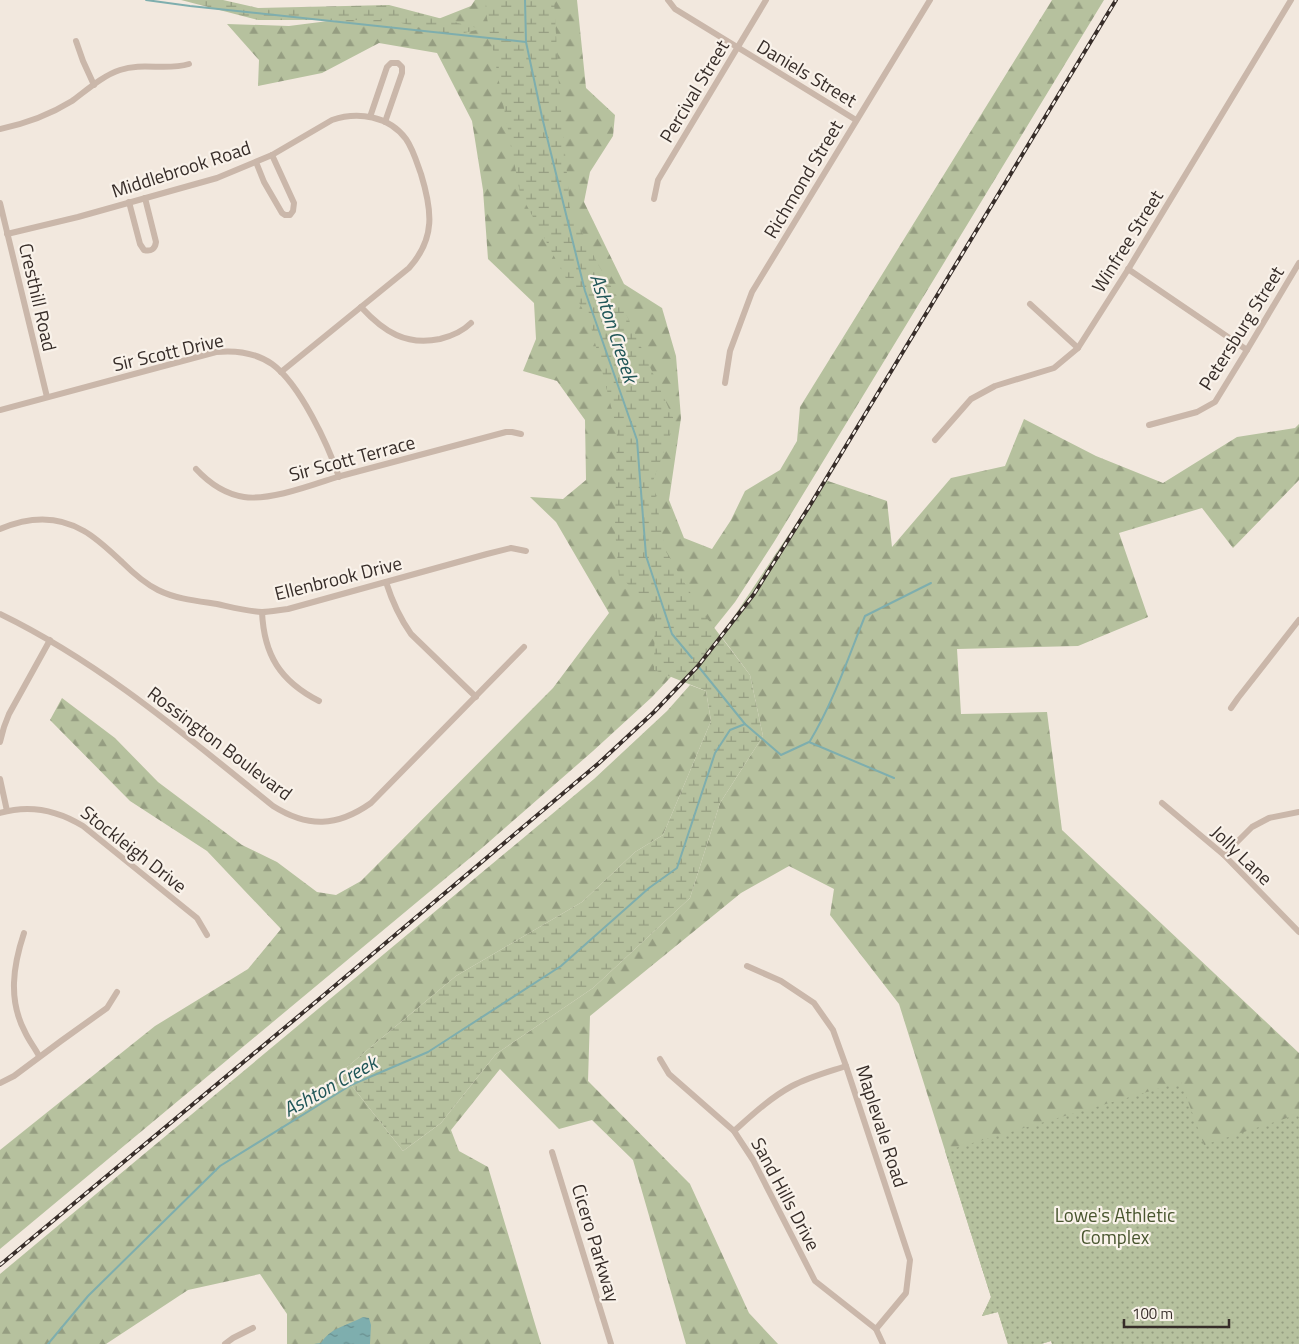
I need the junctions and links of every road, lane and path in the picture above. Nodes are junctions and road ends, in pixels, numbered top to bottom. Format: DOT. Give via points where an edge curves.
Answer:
graph roads {
  1 [pos="668,0"];
  2 [pos="766,0"];
  3 [pos="930,0"];
  4 [pos="1292,0"];
  5 [pos="76,41"];
  6 [pos="737,48"];
  7 [pos="189,64"];
  8 [pos="94,85"];
  9 [pos="370,117"];
  10 [pos="856,120"];
  11 [pos="385,122"];
  12 [pos="0,129"];
  13 [pos="272,155"];
  14 [pos="256,162"];
  15 [pos="144,198"];
  16 [pos="654,199"];
  17 [pos="130,202"];
  18 [pos="0,203"];
  19 [pos="7,234"];
  20 [pos="1299,263"];
  21 [pos="1128,269"];
  22 [pos="1030,304"];
  23 [pos="361,307"];
  24 [pos="471,323"];
  25 [pos="1078,348"];
  26 [pos="1247,350"];
  27 [pos="281,372"];
  28 [pos="725,383"];
  29 [pos="47,398"];
  30 [pos="0,410"];
  31 [pos="1149,426"];
  32 [pos="521,434"];
  33 [pos="935,440"];
  34 [pos="196,469"];
  35 [pos="339,477"];
  36 [pos="0,529"];
  37 [pos="526,552"];
  38 [pos="386,582"];
  39 [pos="262,612"];
  40 [pos="0,614"];
  41 [pos="1299,620"];
  42 [pos="50,640"];
  43 [pos="524,647"];
  44 [pos="476,697"];
  45 [pos="319,701"];
  46 [pos="1231,708"];
  47 [pos="0,742"];
  48 [pos="0,779"];
  49 [pos="1162,803"];
  50 [pos="7,811"];
  51 [pos="1299,812"];
  52 [pos="0,813"];
  53 [pos="1224,855"];
  54 [pos="1299,932"];
  55 [pos="24,933"];
  56 [pos="207,935"];
  57 [pos="747,966"];
  58 [pos="117,992"];
  59 [pos="40,1056"];
  60 [pos="660,1059"];
  61 [pos="846,1066"];
  62 [pos="0,1083"];
  63 [pos="734,1131"];
  64 [pos="552,1152"];
  65 [pos="253,1328"];
  66 [pos="876,1329"];
  67 [pos="225,1344"];
  68 [pos="611,1344"];
  69 [pos="883,1344"];
  1 -- 6 [label="street, Daniels Street" via="675,9"];
  2 -- 6 [label="street, Percival Street"];
  3 -- 10 [label="street, Richmond Street"];
  4 -- 21 [label="street, Winfree Street"];
  5 -- 8 [label="street"];
  6 -- 10 [label="street, Daniels Street"];
  6 -- 16 [label="street, Percival Street" via="658,180"];
  7 -- 8 [label="street" via="169,68 129,67"];
  8 -- 12 [label="street" via="50,112"];
  9 -- 11 [label="street, Middlebrook Road"];
  9 -- 11 [label="street" via="388,67 391,63 398,63 402,73"];
  9 -- 13 [label="street, Middlebrook Road" via="351,115 332,120"];
  10 -- 28 [label="street, Richmond Street" via="752,292 730,351"];
  11 -- 23 [label="street, Middlebrook Road" via="400,132 410,145 424,187 430,225 424,245 412,265"];
  13 -- 14 [label="street, Middlebrook Road"];
  13 -- 14 [label="street" via="294,203 290,215 282,213"];
  14 -- 15 [label="street, Middlebrook Road" via="217,178"];
  15 -- 17 [label="street, Middlebrook Road"];
  15 -- 17 [label="street" via="156,242 150,251 144,250 140,244"];
  17 -- 19 [label="street, Middlebrook Road"];
  18 -- 19 [label="street, Cresthill Road"];
  19 -- 29 [label="street, Cresthill Road"];
  20 -- 26 [label="street, Petersburg Street"];
  21 -- 25 [label="street, Winfree Street"];
  21 -- 26 [label="street"];
  22 -- 25 [label="street"];
  23 -- 24 [label="street" via="389,332 410,340 458,334"];
  23 -- 27 [label="street, Middlebrook Road"];
  25 -- 33 [label="street, Winfree Street" via="1054,368 995,386 971,400"];
  26 -- 31 [label="street, Petersburg Street" via="1214,402 1197,412"];
  27 -- 29 [label="street, Sir Scott Drive" via="254,355 216,352"];
  27 -- 35 [label="street, Sir Scott Drive" via="316,424"];
  29 -- 30 [label="street, Sir Scott Drive"];
  32 -- 35 [label="street, Sir Scott Terrace" via="506,432"];
  34 -- 35 [label="street, Sir Scott Terrace" via="214,485 245,497 273,495"];
  36 -- 39 [label="street, Ellenbrook Drive" via="26,520 70,524 98,540 141,580 158,590"];
  37 -- 38 [label="street, Ellenbrook Drive" via="511,548"];
  38 -- 39 [label="street, Ellenbrook Drive"];
  38 -- 44 [label="street" via="395,609 411,634"];
  39 -- 45 [label="street" via="266,641 276,665 294,686"];
  40 -- 42 [label="street, Rossington Boulevard"];
  41 -- 46 [label="street"];
  42 -- 44 [label="street, Rossington Boulevard" via="130,693 273,806 314,822 330,822 351,816 371,804"];
  42 -- 47 [label="street" via="9,714"];
  43 -- 44 [label="street, Rossington Boulevard"];
  48 -- 50 [label="street"];
  49 -- 53 [label="street, Jolly Lane"];
  50 -- 52 [label="street, Stockleigh Drive"];
  50 -- 56 [label="street, Stockleigh Drive" via="31,808 56,812 83,826 197,918"];
  51 -- 53 [label="street" via="1268,818 1252,827"];
  53 -- 54 [label="street, Jolly Lane"];
  55 -- 59 [label="street" via="13,986 24,1031"];
  57 -- 61 [label="street, Maplevale Road" via="781,980 814,1004 833,1030"];
  58 -- 59 [label="street" via="107,1008"];
  59 -- 62 [label="street"];
  60 -- 63 [label="street, Sand Hills Drive" via="670,1074"];
  61 -- 63 [label="street" via="793,1086 754,1112"];
  61 -- 66 [label="street, Maplevale Road" via="910,1260 906,1292"];
  63 -- 66 [label="street, Sand Hills Drive" via="754,1160 815,1282"];
  64 -- 68 [label="street, Cicero Parkway"];
  65 -- 67 [label="street"];
  66 -- 69 [label="street, Sand Hills Drive"];
}
